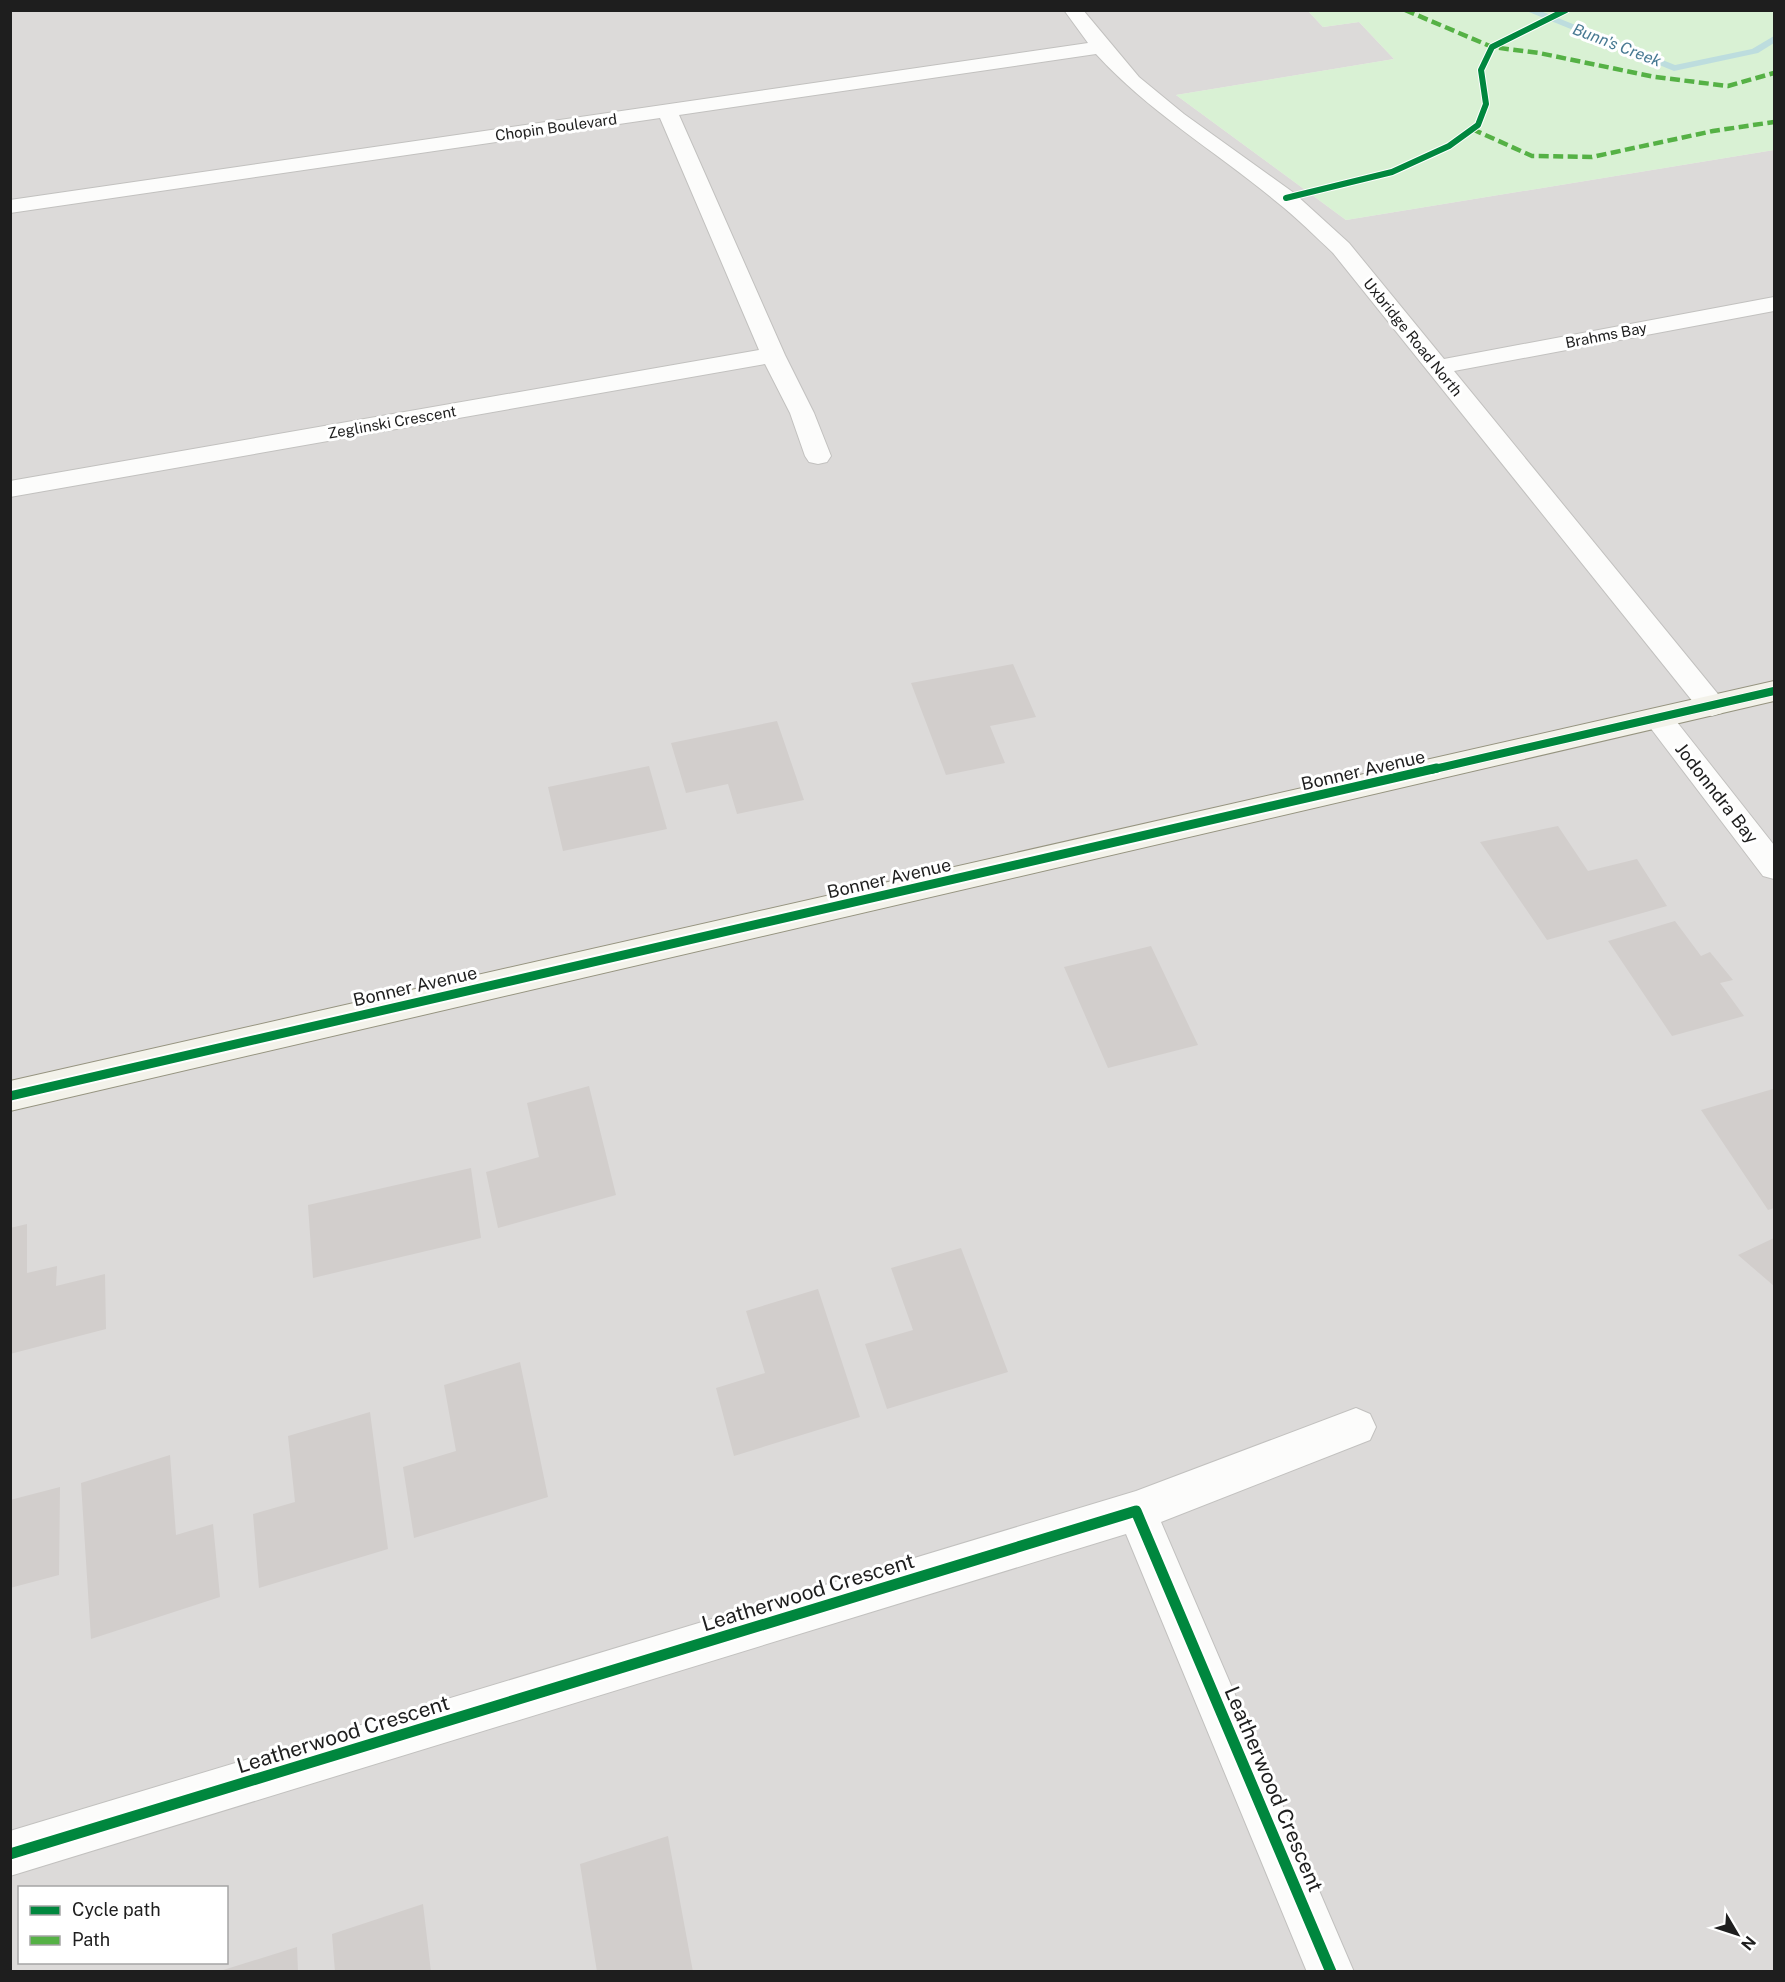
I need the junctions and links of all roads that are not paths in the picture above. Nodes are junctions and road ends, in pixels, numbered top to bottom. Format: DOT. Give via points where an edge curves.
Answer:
graph roads {
  1 [pos="1073,10"];
  2 [pos="1101,47"];
  3 [pos="667,111"];
  4 [pos="10,207"];
  5 [pos="1774,304"];
  6 [pos="773,355"];
  7 [pos="1438,367"];
  8 [pos="818,456"];
  9 [pos="10,489"];
  10 [pos="1774,691"];
  11 [pos="1712,706"];
  12 [pos="1659,719"];
  13 [pos="1774,867"];
  14 [pos="10,1096"];
  15 [pos="1356,1426"];
  16 [pos="1136,1511"];
  17 [pos="10,1854"];
  18 [pos="1331,1971"];
  1 -- 2 [label="street, Uxbridge Road North"];
  2 -- 3 [label="street, Chopin Boulevard"];
  2 -- 7 [label="street, Uxbridge Road North" via="1141,89 1286,198 1341,248"];
  3 -- 4 [label="street, Chopin Boulevard"];
  3 -- 6 [label="street"];
  5 -- 7 [label="street, Brahms Bay"];
  6 -- 8 [label="street"];
  6 -- 9 [label="street, Zeglinski Crescent"];
  7 -- 11 [label="street, Uxbridge Road North"];
  10 -- 11 [label="street, Bonner Avenue"];
  11 -- 12 [label="street, Bonner Avenue"];
  12 -- 13 [label="street, Jodonndra Bay"];
  12 -- 14 [label="street, Bonner Avenue"];
  15 -- 16 [label="street, Leatherwood Crescent"];
  16 -- 17 [label="street, Leatherwood Crescent"];
  16 -- 18 [label="street, Leatherwood Crescent"];
}
